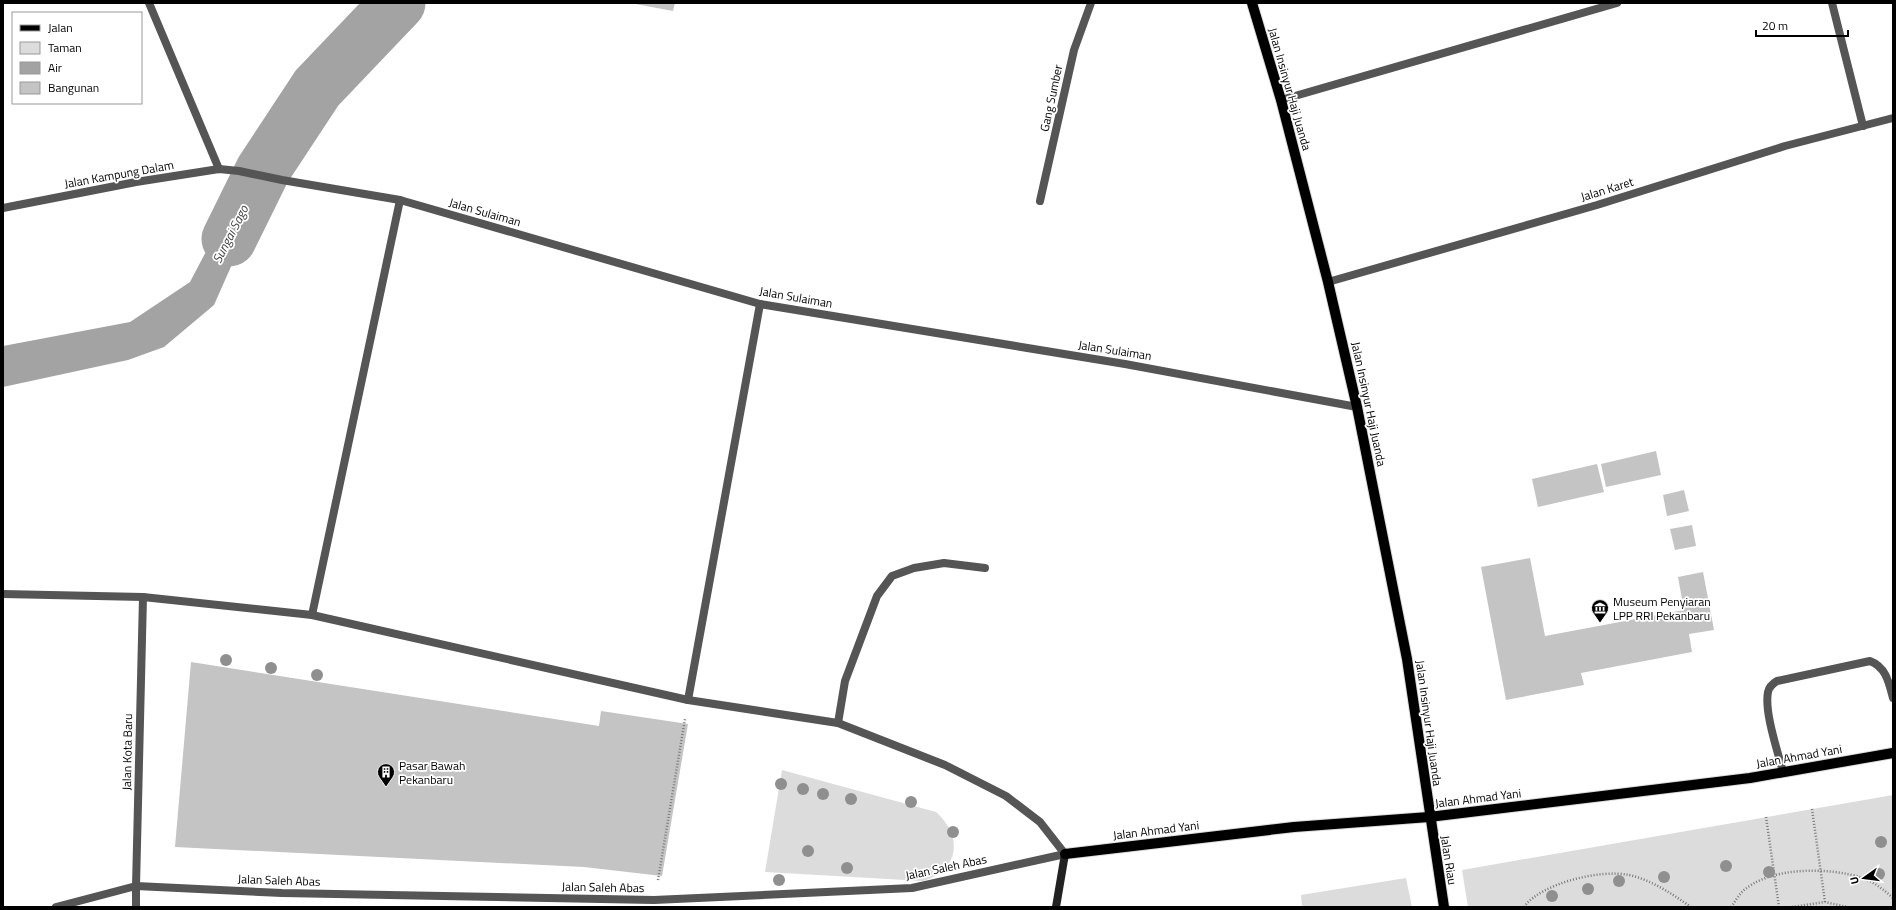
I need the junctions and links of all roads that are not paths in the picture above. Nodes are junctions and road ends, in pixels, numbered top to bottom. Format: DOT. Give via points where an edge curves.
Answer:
graph roads {
  1 [pos="149,3"];
  2 [pos="1091,3"];
  3 [pos="1252,3"];
  4 [pos="1616,3"];
  5 [pos="1832,3"];
  6 [pos="1281,100"];
  7 [pos="1893,118"];
  8 [pos="1863,126"];
  9 [pos="219,169"];
  10 [pos="239,170"];
  11 [pos="400,200"];
  12 [pos="1040,201"];
  13 [pos="3,208"];
  14 [pos="1328,282"];
  15 [pos="760,304"];
  16 [pos="1358,407"];
  17 [pos="985,568"];
  18 [pos="3,594"];
  19 [pos="143,597"];
  20 [pos="312,615"];
  21 [pos="1893,698"];
  22 [pos="688,700"];
  23 [pos="838,723"];
  24 [pos="1893,753"];
  25 [pos="1783,772"];
  26 [pos="1429,817"];
  27 [pos="1065,854"];
  28 [pos="136,886"];
  29 [pos="654,904"];
  30 [pos="56,907"];
  31 [pos="136,907"];
  32 [pos="1056,907"];
  33 [pos="1444,907"];
  1 -- 9 [label="street"];
  2 -- 12 [label="street, Gang Sumber" via="1074,50"];
  3 -- 6 [label="main road, Jalan Insinyur Haji Juanda"];
  4 -- 6 [label="street"];
  5 -- 8 [label="street"];
  6 -- 14 [label="main road, Jalan Insinyur Haji Juanda"];
  7 -- 8 [label="street, Jalan Karet"];
  8 -- 14 [label="street, Jalan Karet" via="1785,146 1597,205"];
  9 -- 10 [label="street, Jalan Kampung Dalam"];
  9 -- 13 [label="street, Jalan Kampung Dalam"];
  10 -- 11 [label="street, Jalan Sulaiman"];
  11 -- 15 [label="street, Jalan Sulaiman"];
  11 -- 20 [label="street"];
  14 -- 16 [label="main road, Jalan Insinyur Haji Juanda"];
  15 -- 16 [label="street, Jalan Sulaiman" via="1157,369"];
  15 -- 22 [label="street"];
  16 -- 26 [label="main road, Jalan Insinyur Haji Juanda" via="1407,659"];
  17 -- 23 [label="street" via="944,563 914,568 892,576 877,596 845,681"];
  18 -- 19 [label="street"];
  19 -- 20 [label="street"];
  19 -- 28 [label="street, Jalan Kota Baru"];
  20 -- 22 [label="street"];
  21 -- 25 [label="street" via="1884,673 1870,661 1772,684 1768,692 1768,712"];
  22 -- 23 [label="street"];
  23 -- 27 [label="street" via="945,765 1006,796 1040,822"];
  24 -- 25 [label="main road, Jalan Ahmad Yani"];
  25 -- 26 [label="main road, Jalan Ahmad Yani"];
  26 -- 27 [label="main road, Jalan Ahmad Yani" via="1294,827"];
  26 -- 33 [label="main road, Jalan Riau"];
  27 -- 29 [label="street, Jalan Saleh Abas" via="912,888"];
  27 -- 32 [label="main road"];
  28 -- 29 [label="street, Jalan Saleh Abas"];
  28 -- 30 [label="street, Jalan Saleh Abas"];
  28 -- 31 [label="street, Jalan Kota Baru"];
}
